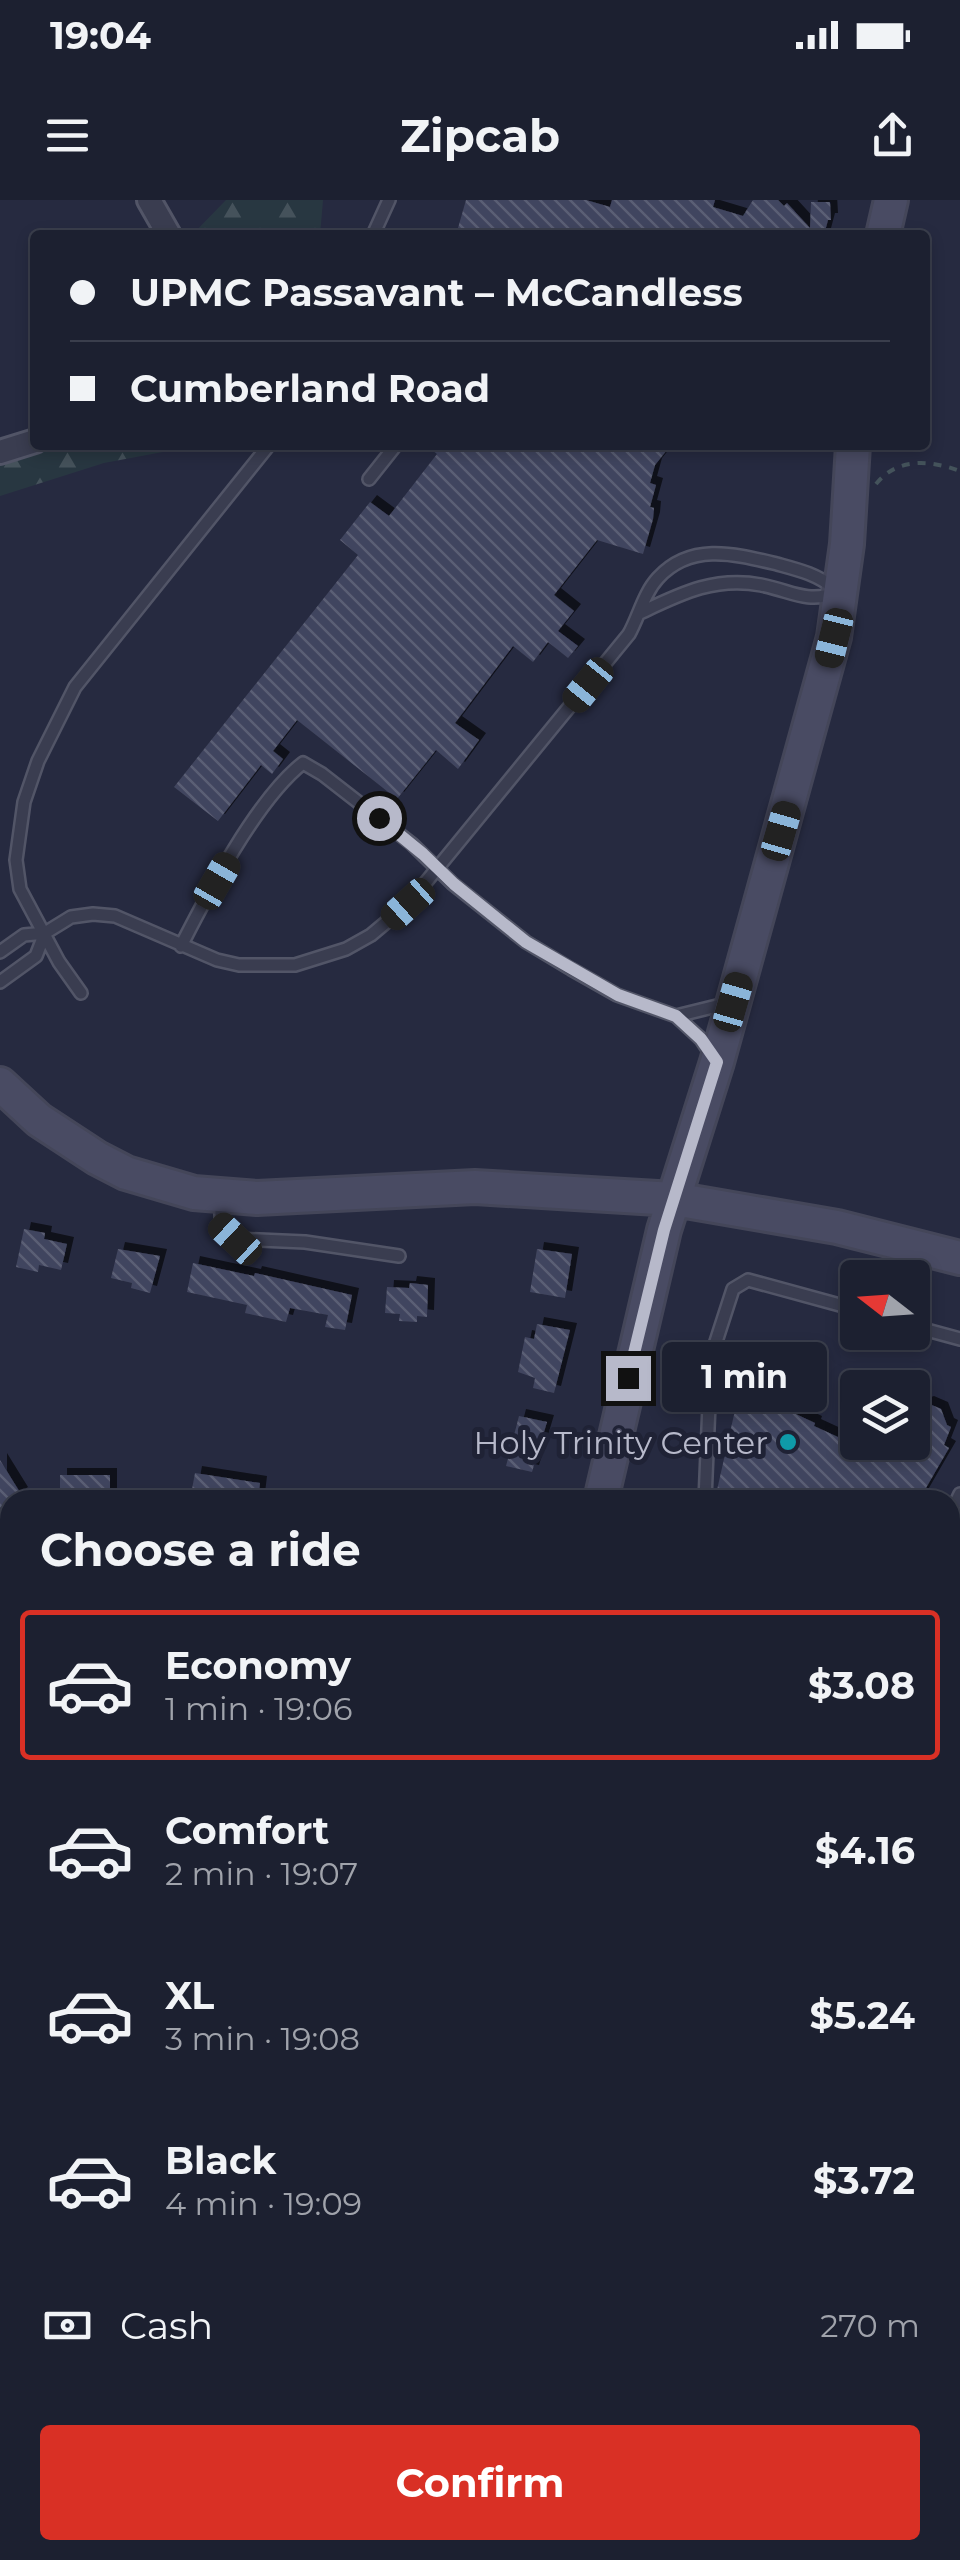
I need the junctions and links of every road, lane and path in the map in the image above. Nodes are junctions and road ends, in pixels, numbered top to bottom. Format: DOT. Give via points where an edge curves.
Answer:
graph roads {
  1 [pos="149,200"];
  2 [pos="389,200"];
  3 [pos="891,200"];
  4 [pos="166,230"];
  5 [pos="375,230"];
  6 [pos="883,230"];
  7 [pos="30,443"];
  8 [pos="266,450"];
  9 [pos="392,450"];
  10 [pos="854,450"];
  11 [pos="0,452"];
  12 [pos="960,472"];
  13 [pos="369,479"];
  14 [pos="874,491"];
  15 [pos="769,562"];
  16 [pos="760,585"];
  17 [pos="842,594"];
  18 [pos="640,613"];
  19 [pos="438,870"];
  20 [pos="45,934"];
  21 [pos="180,946"];
  22 [pos="0,952"];
  23 [pos="0,982"];
  24 [pos="82,993"];
  25 [pos="733,1002"];
  26 [pos="676,1016"];
  27 [pos="717,1062"];
  28 [pos="0,1084"];
  29 [pos="222,1196"];
  30 [pos="674,1199"];
  31 [pos="400,1256"];
  32 [pos="960,1258"];
  33 [pos="840,1305"];
  34 [pos="930,1331"];
  35 [pos="960,1339"];
  36 [pos="603,1490"];
  37 [pos="705,1490"];
  1 -- 4 [label="street"];
  2 -- 5 [label="lane"];
  3 -- 6 [label="main road"];
  7 -- 11 [label="street"];
  8 -- 20 [label="lane" via="108,642 58,717 24,802 16,860 20,888"];
  9 -- 13 [label="lane"];
  10 -- 17 [label="main road"];
  12 -- 14 [label="path" via="908,463 882,476"];
  15 -- 16 [label="lane"];
  15 -- 17 [label="lane" via="817,575"];
  15 -- 18 [label="lane" via="696,555 656,580"];
  16 -- 17 [label="lane" via="810,600"];
  16 -- 18 [label="lane" via="704,585"];
  17 -- 25 [label="main road"];
  18 -- 19 [label="lane" via="630,634"];
  19 -- 21 [label="lane" via="390,921 320,960 240,965"];
  19 -- 21 [label="lane" via="303,763 245,834"];
  19 -- 26 [label="lane" via="571,970"];
  20 -- 21 [label="lane" via="71,917 94,914 137,924"];
  20 -- 22 [label="lane" via="24,934"];
  20 -- 23 [label="lane" via="36,956"];
  20 -- 24 [label="lane"];
  25 -- 26 [label="lane"];
  25 -- 27 [label="main road"];
  26 -- 27 [label="lane"];
  27 -- 30 [label="main road"];
  28 -- 29 [label="main road" via="96,1158 160,1184"];
  29 -- 30 [label="main road" via="475,1188"];
  29 -- 31 [label="lane" via="220,1225 235,1239"];
  30 -- 32 [label="main road" via="837,1227"];
  30 -- 36 [label="main road"];
  33 -- 37 [label="lane" via="748,1280 733,1289 711,1358"];
  34 -- 35 [label="lane"];
}
